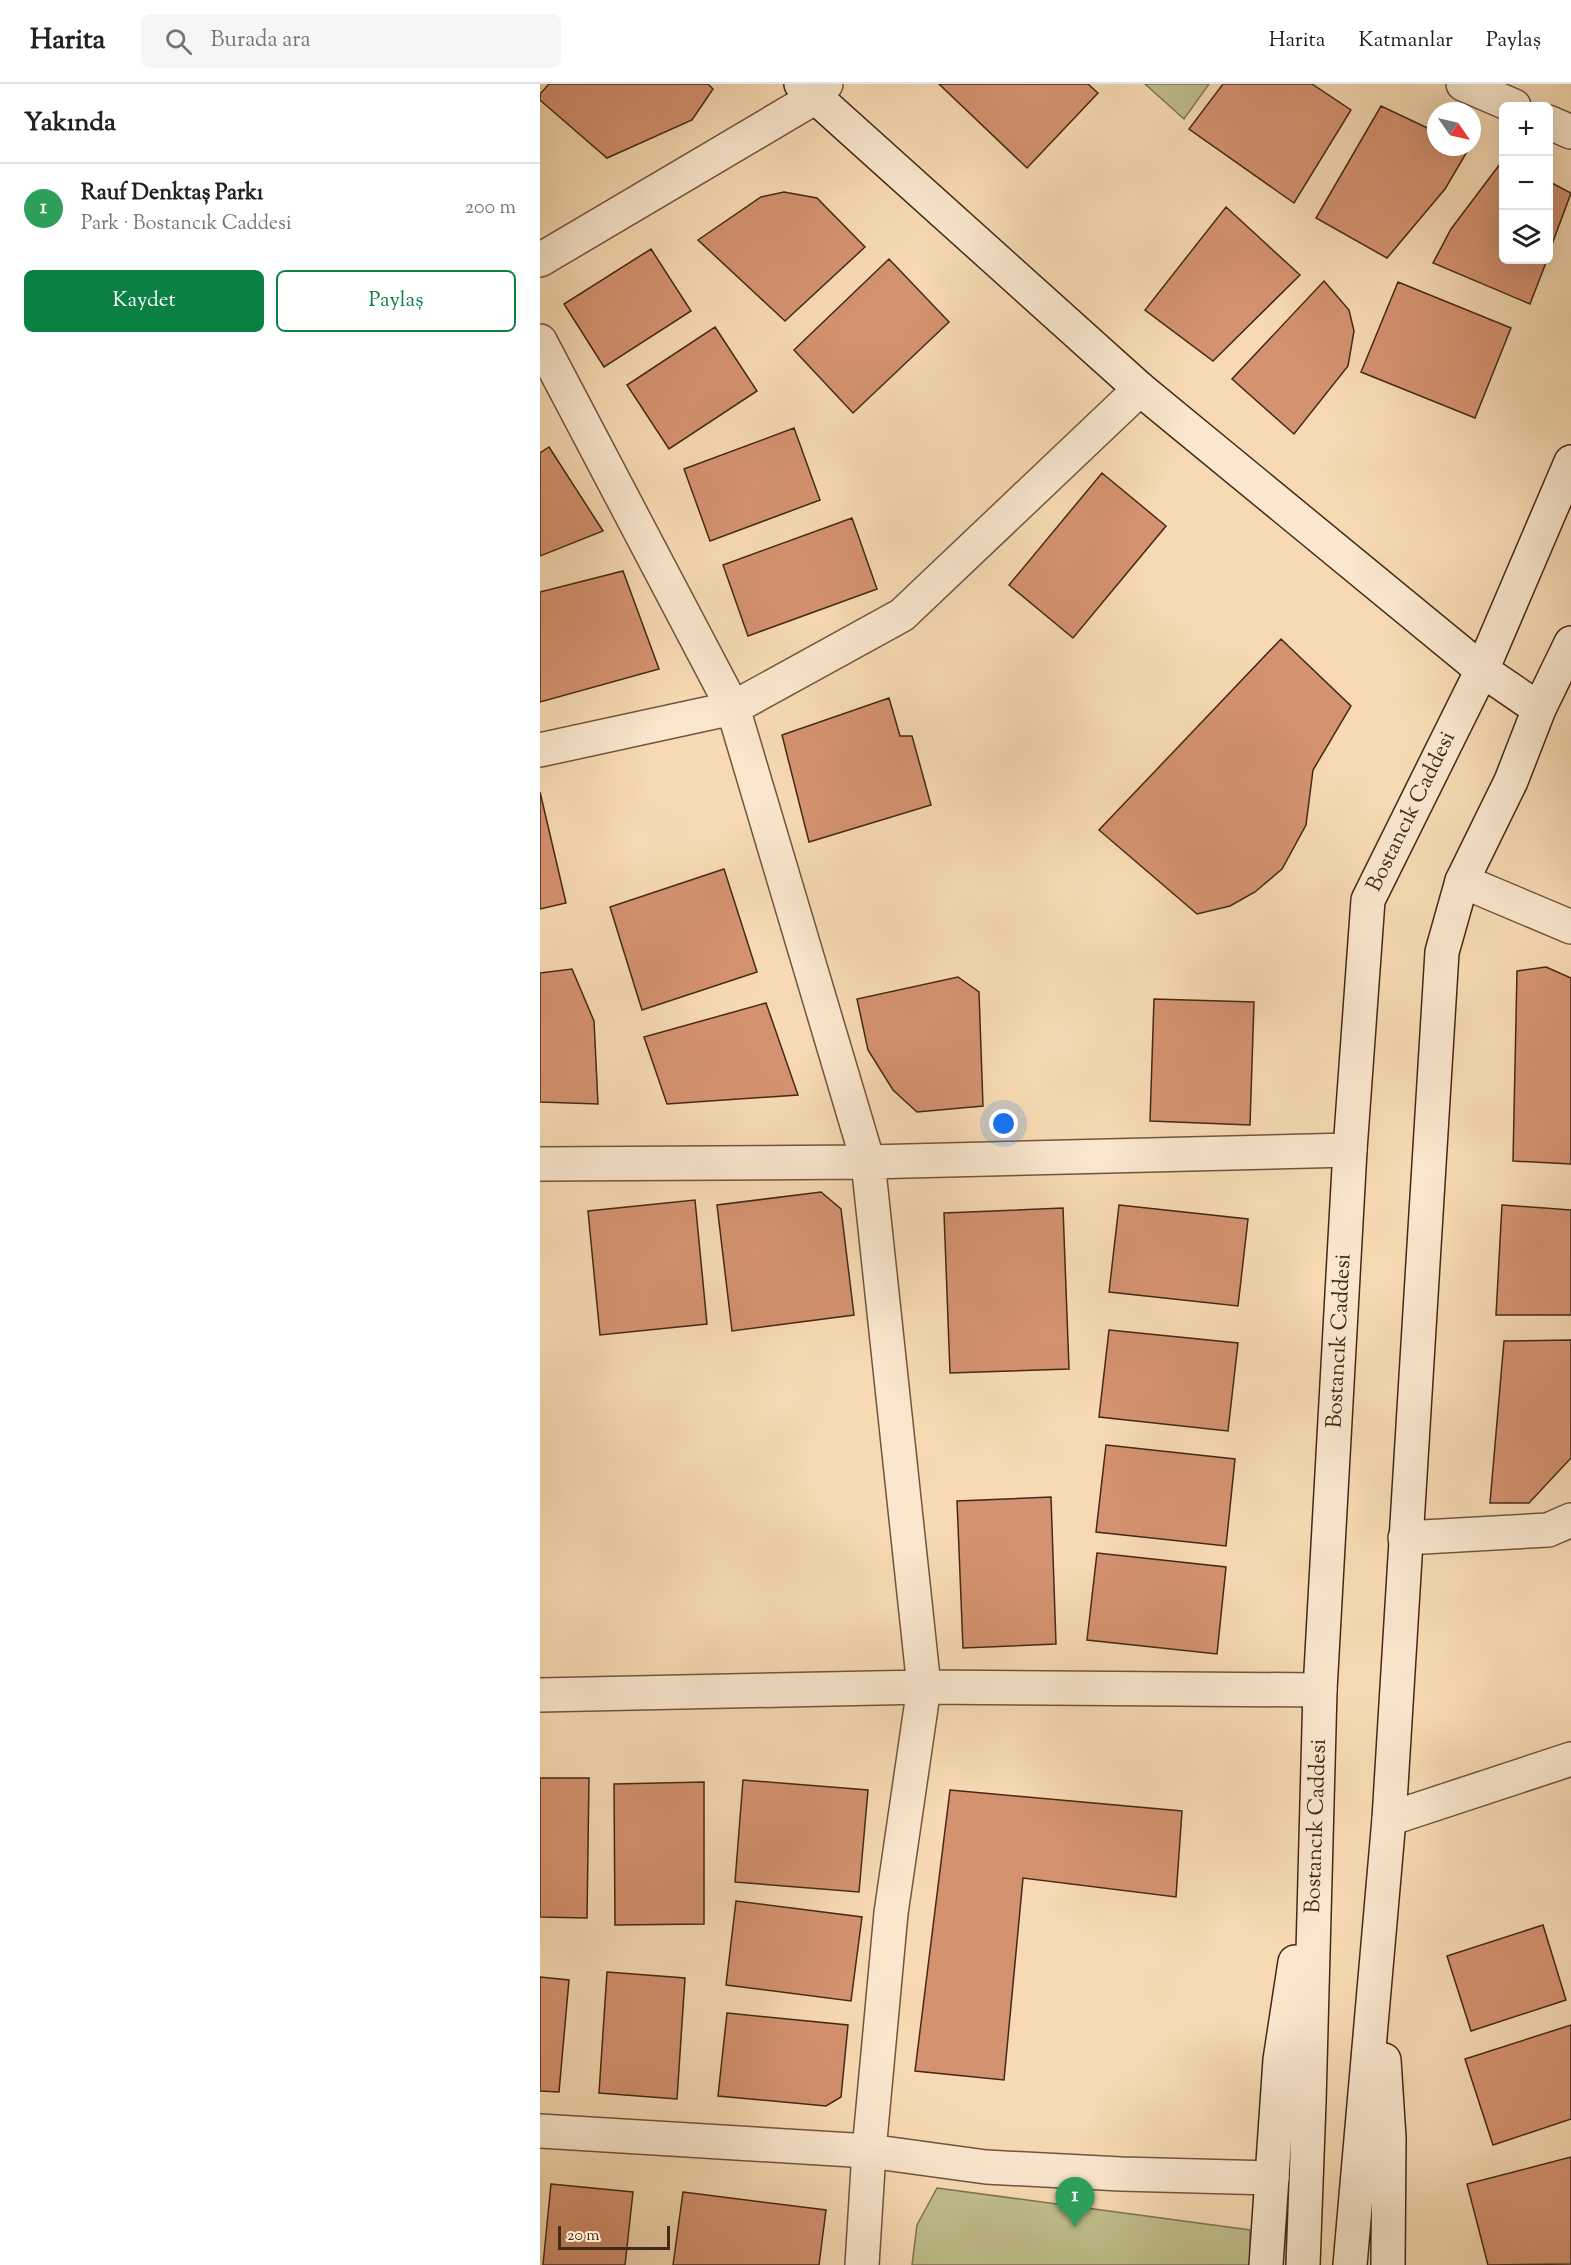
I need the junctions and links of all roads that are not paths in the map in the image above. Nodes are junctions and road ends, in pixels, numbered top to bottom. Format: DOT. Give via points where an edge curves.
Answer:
graph roads {
  1 [pos="1463,84"];
  2 [pos="814,89"];
  3 [pos="1505,102"];
  4 [pos="1553,124"];
  5 [pos="1571,132"];
  6 [pos="540,260"];
  7 [pos="540,341"];
  8 [pos="1140,389"];
  9 [pos="1571,462"];
  10 [pos="1571,642"];
  11 [pos="1482,670"];
  12 [pos="733,708"];
  13 [pos="1539,709"];
  14 [pos="540,750"];
  15 [pos="1462,881"];
  16 [pos="1571,927"];
  17 [pos="1350,1150"];
  18 [pos="868,1162"];
  19 [pos="540,1164"];
  20 [pos="1571,1520"];
  21 [pos="1405,1538"];
  22 [pos="924,1687"];
  23 [pos="1320,1690"];
  24 [pos="540,1695"];
  25 [pos="1571,1759"];
  26 [pos="1389,1819"];
  27 [pos="1317,1824"];
  28 [pos="1378,1948"];
  29 [pos="540,2131"];
  30 [pos="868,2151"];
  31 [pos="1272,2178"];
  32 [pos="862,2265"];
  33 [pos="1266,2265"];
  34 [pos="1303,2265"];
  35 [pos="1350,2265"];
  36 [pos="1388,2265"];
  1 -- 3 [label="street"];
  2 -- 6 [label="street"];
  2 -- 8 [label="street"];
  4 -- 5 [label="street"];
  7 -- 12 [label="street"];
  8 -- 11 [label="street"];
  8 -- 12 [label="street" via="902,615"];
  9 -- 11 [label="street, Bostancık Caddesi"];
  10 -- 13 [label="street"];
  11 -- 13 [label="street"];
  11 -- 17 [label="street, Bostancık Caddesi" via="1368,900"];
  12 -- 14 [label="street"];
  12 -- 18 [label="street"];
  13 -- 15 [label="street" via="1511,781"];
  15 -- 16 [label="street"];
  15 -- 21 [label="street" via="1442,952"];
  17 -- 18 [label="street"];
  17 -- 23 [label="street, Bostancık Caddesi"];
  18 -- 19 [label="street"];
  18 -- 22 [label="street"];
  20 -- 21 [label="street" via="1548,1530"];
  21 -- 26 [label="street"];
  22 -- 23 [label="street"];
  22 -- 24 [label="street"];
  22 -- 30 [label="street" via="891,1913"];
  23 -- 27 [label="street, Bostancık Caddesi"];
  25 -- 26 [label="street"];
  26 -- 28 [label="street"];
  27 -- 31 [label="street" via="1280,2060"];
  27 -- 34 [label="street, Bostancık Caddesi"];
  28 -- 35 [label="street"];
  28 -- 36 [label="street" via="1389,2138"];
  29 -- 30 [label="street"];
  30 -- 31 [label="street" via="986,2167"];
  30 -- 32 [label="street"];
  31 -- 33 [label="street"];
}
